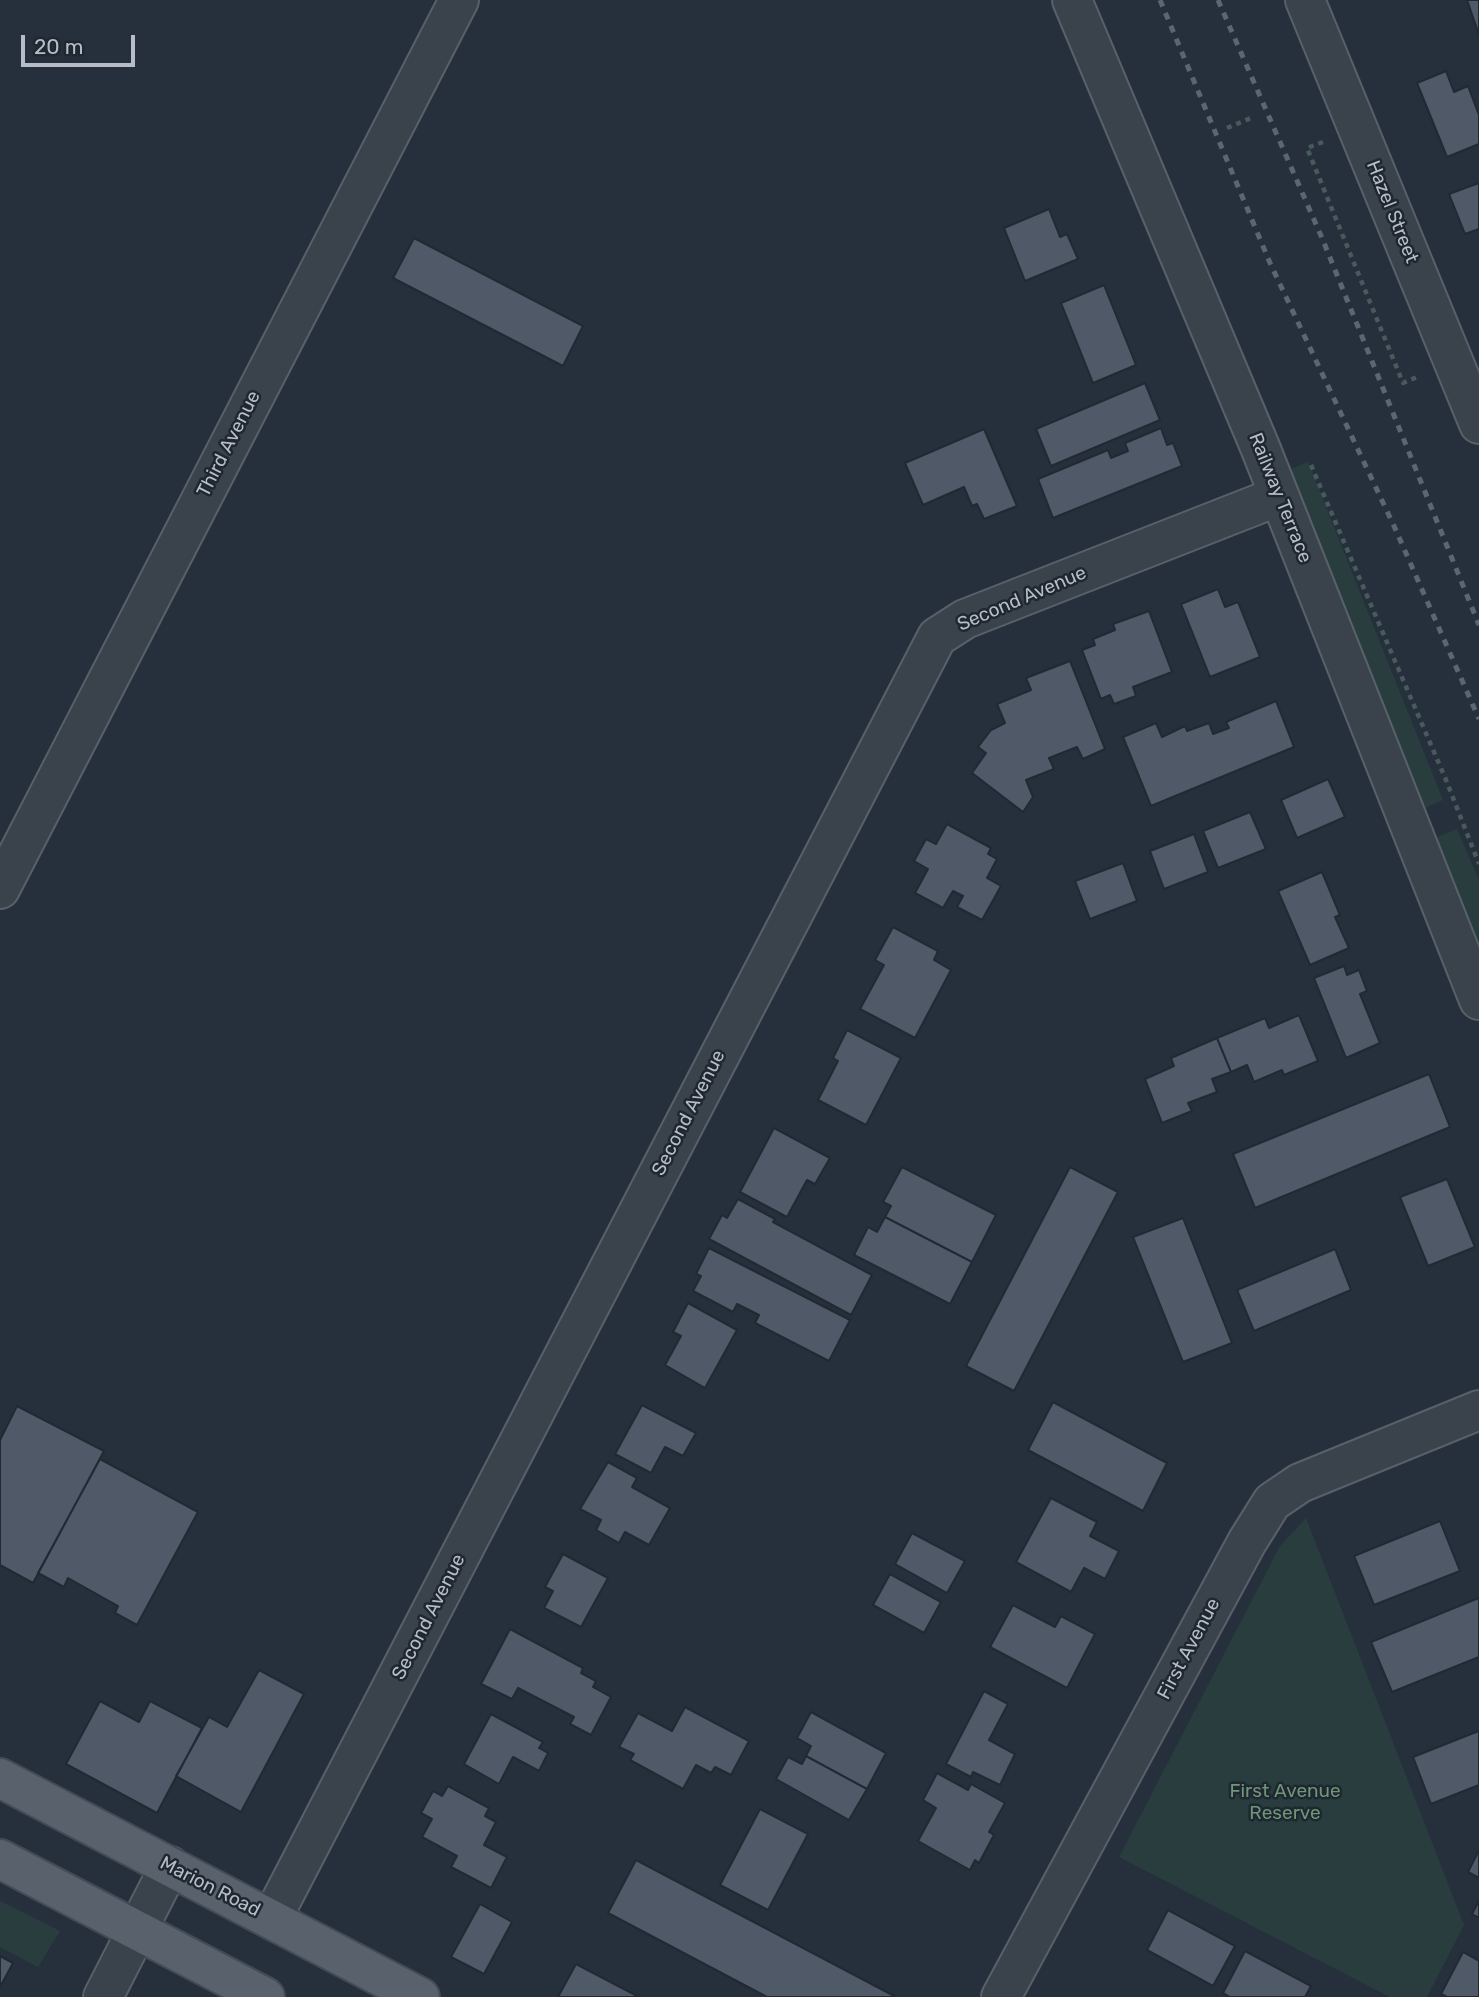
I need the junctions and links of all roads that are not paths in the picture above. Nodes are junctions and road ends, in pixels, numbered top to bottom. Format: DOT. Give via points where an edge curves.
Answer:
graph roads {
  1 [pos="459,0"];
  2 [pos="1072,0"];
  3 [pos="1305,0"];
  4 [pos="1479,424"];
  5 [pos="1279,496"];
  6 [pos="0,889"];
  7 [pos="1479,1000"];
  8 [pos="1479,1410"];
  9 [pos="0,1778"];
  10 [pos="0,1859"];
  11 [pos="170,1866"];
  12 [pos="272,1918"];
  13 [pos="138,1931"];
  14 [pos="103,1997"];
  15 [pos="265,1997"];
  16 [pos="420,1997"];
  17 [pos="1001,1997"];
  1 -- 6 [label="street, Third Avenue"];
  2 -- 5 [label="street, Railway Terrace"];
  3 -- 4 [label="street, Hazel Street"];
  5 -- 7 [label="street, Railway Terrace"];
  5 -- 12 [label="street, Second Avenue" via="965,620 937,637"];
  8 -- 17 [label="street, First Avenue" via="1300,1483 1272,1502"];
  9 -- 11 [label="main road, Marion Road"];
  10 -- 13 [label="main road"];
  11 -- 12 [label="main road, Marion Road"];
  11 -- 13 [label="street"];
  12 -- 16 [label="main road, Marion Road"];
  13 -- 14 [label="street"];
  13 -- 15 [label="main road"];
}
